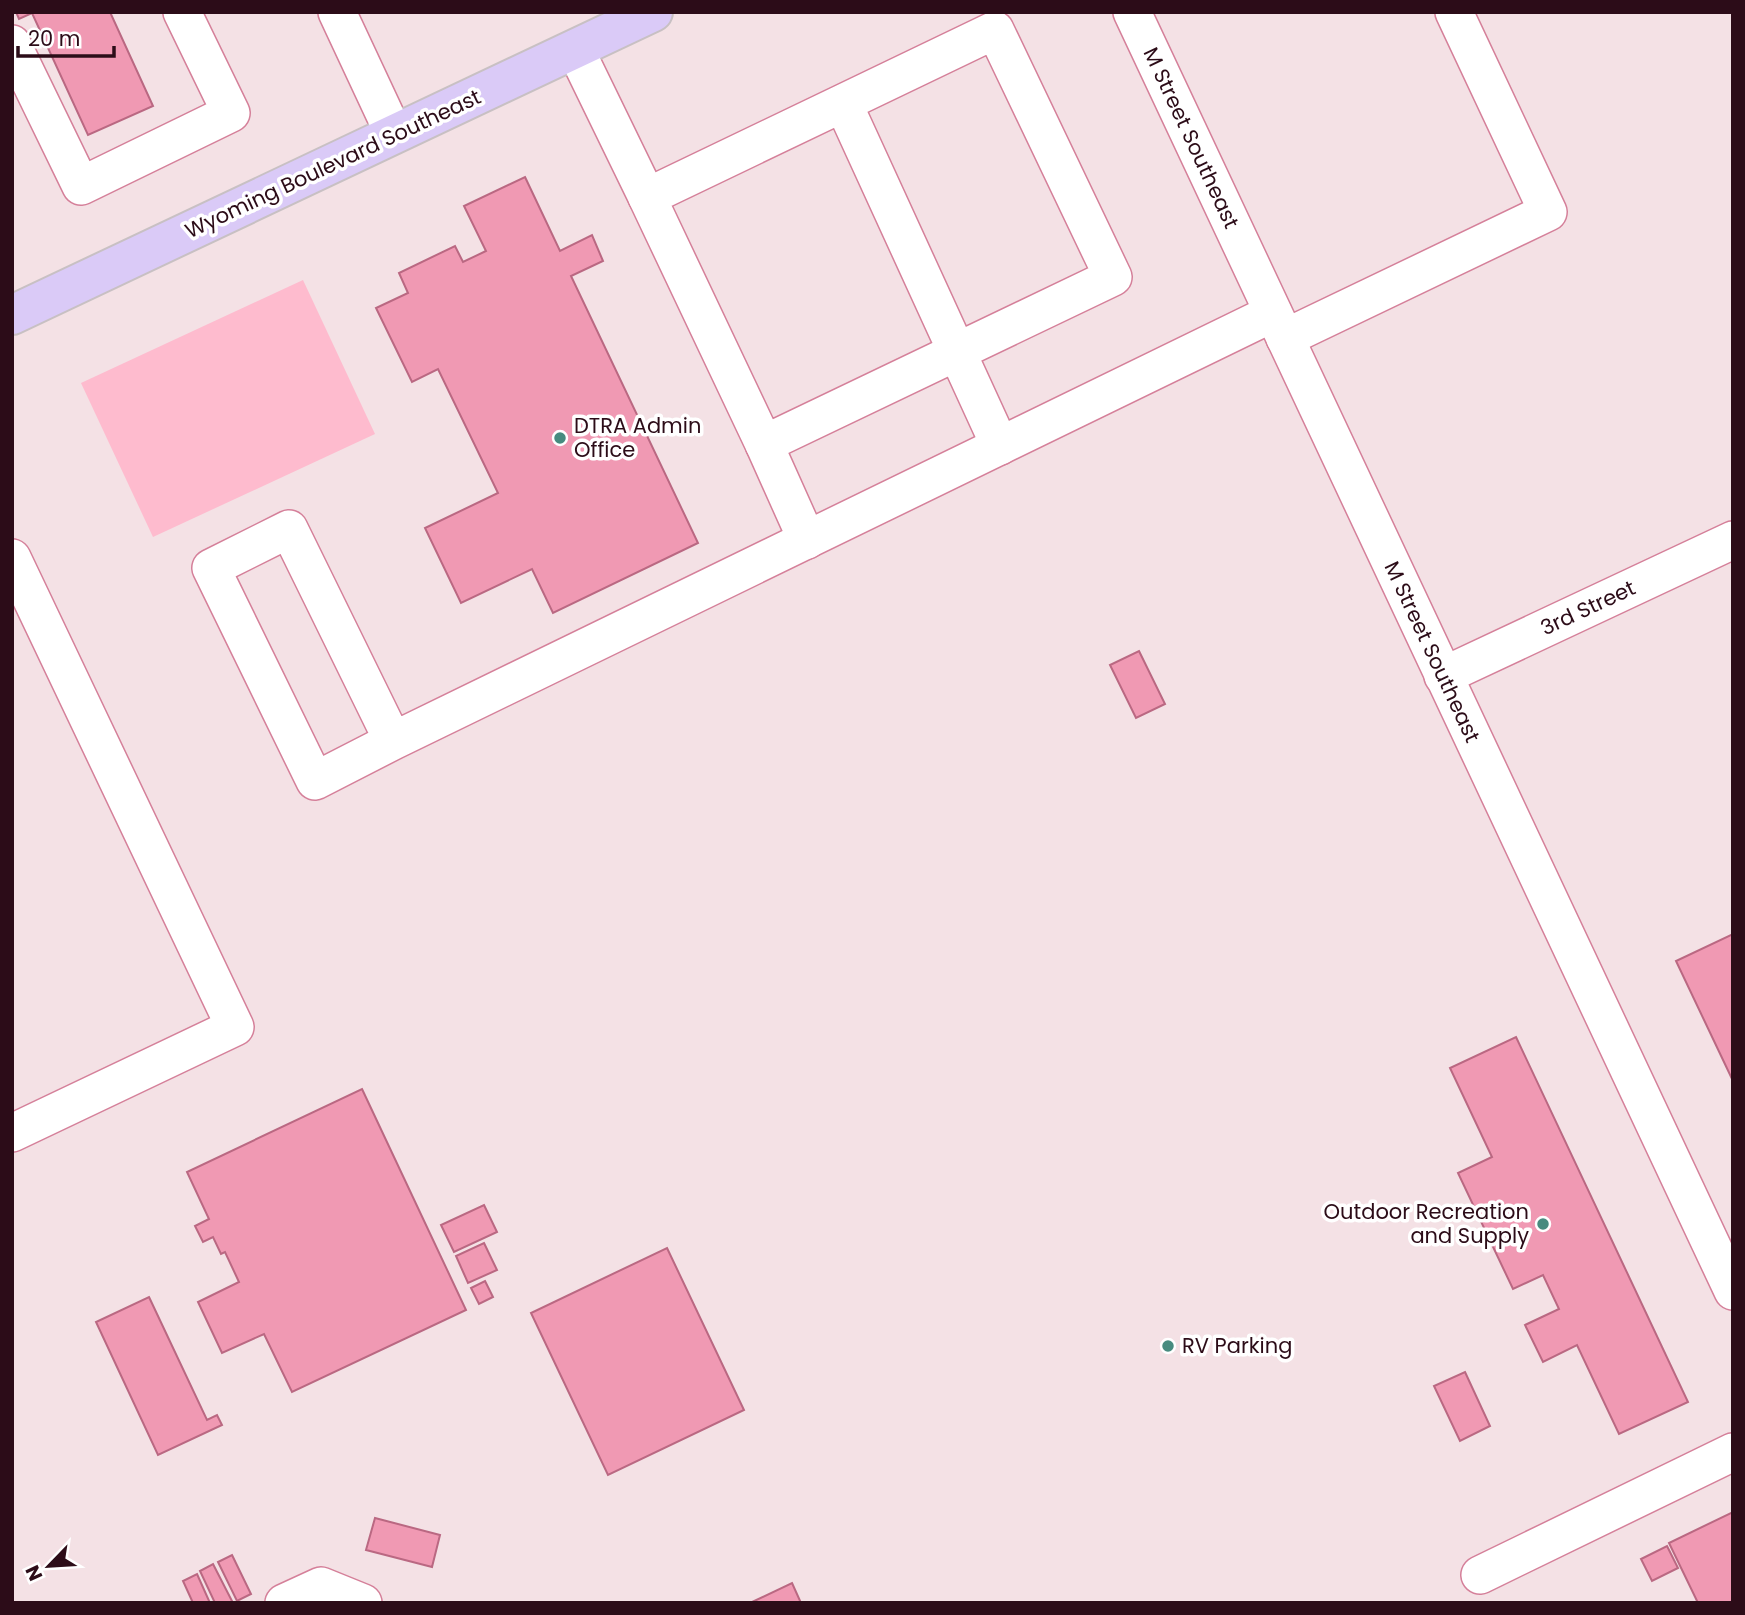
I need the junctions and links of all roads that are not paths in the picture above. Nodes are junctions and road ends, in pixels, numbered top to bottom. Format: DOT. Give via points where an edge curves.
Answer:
graph roads {
  1 [pos="182,12"];
  2 [pos="337,12"];
  3 [pos="653,12"];
  4 [pos="1132,12"];
  5 [pos="1454,12"];
  6 [pos="12,44"];
  7 [pos="575,49"];
  8 [pos="843,103"];
  9 [pos="394,134"];
  10 [pos="647,197"];
  11 [pos="12,315"];
  12 [pos="1279,326"];
  13 [pos="957,351"];
  14 [pos="764,444"];
  15 [pos="1000,446"];
  16 [pos="807,540"];
  17 [pos="1733,540"];
  18 [pos="12,558"];
  19 [pos="1443,676"];
  20 [pos="393,741"];
  21 [pos="12,1133"];
  22 [pos="1733,1291"];
  23 [pos="1733,1452"];
  24 [pos="1480,1575"];
  25 [pos="284,1603"];
  26 [pos="363,1603"];
  1 -- 6 [label="street" via="231,113 81,186"];
  2 -- 9 [label="street"];
  3 -- 7 [label="main road, Wyoming Boulevard Southeast"];
  4 -- 12 [label="street, M Street Southeast"];
  5 -- 12 [label="street" via="1548,212"];
  7 -- 9 [label="main road, Wyoming Boulevard Southeast"];
  7 -- 10 [label="street"];
  8 -- 10 [label="street"];
  8 -- 13 [label="street"];
  8 -- 13 [label="street" via="995,30 1113,277"];
  9 -- 11 [label="main road, Wyoming Boulevard Southeast"];
  10 -- 14 [label="street"];
  12 -- 15 [label="street"];
  12 -- 19 [label="street, M Street Southeast"];
  13 -- 14 [label="street"];
  13 -- 15 [label="street"];
  14 -- 16 [label="street"];
  15 -- 16 [label="street"];
  16 -- 20 [label="street"];
  17 -- 19 [label="street, 3rd Street"];
  18 -- 21 [label="street" via="235,1027"];
  19 -- 22 [label="street, M Street Southeast"];
  20 -- 20 [label="street" via="315,781 211,568 289,529"];
  23 -- 24 [label="street"];
  25 -- 26 [label="street" via="321,1586"];
}
